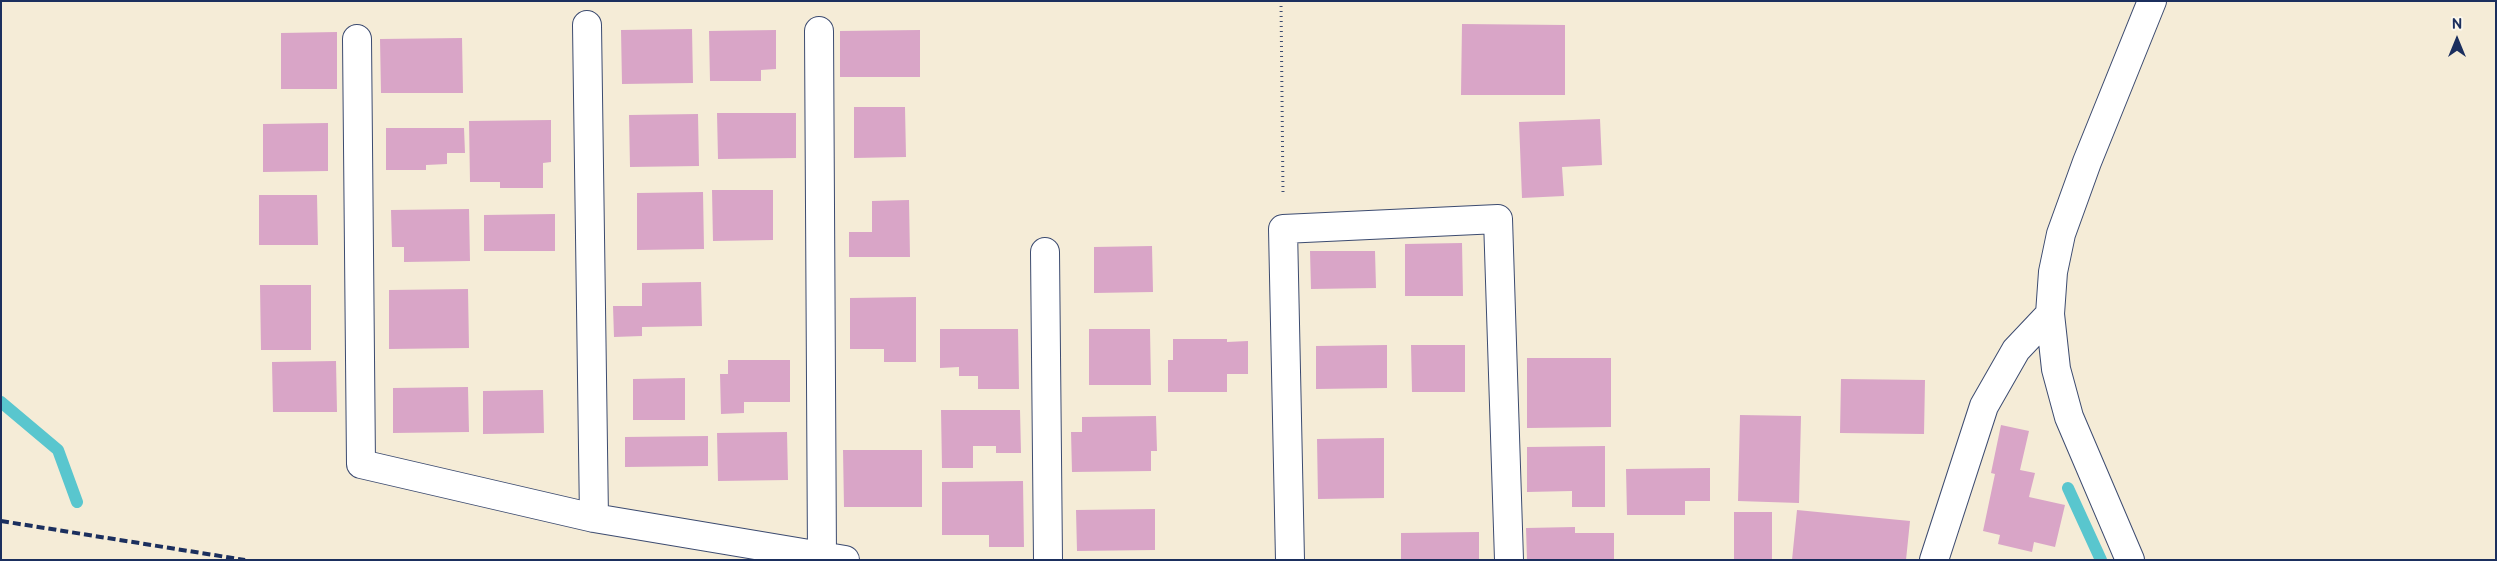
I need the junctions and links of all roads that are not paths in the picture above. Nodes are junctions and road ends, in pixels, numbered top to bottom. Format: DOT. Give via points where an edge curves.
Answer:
graph roads {
  1 [pos="2152,1"];
  2 [pos="587,25"];
  3 [pos="819,31"];
  4 [pos="357,39"];
  5 [pos="1045,252"];
  6 [pos="2050,314"];
  7 [pos="594,518"];
  8 [pos="833,558"];
  9 [pos="1048,560"];
  10 [pos="1290,560"];
  11 [pos="1509,560"];
  12 [pos="1934,560"];
  13 [pos="2130,560"];
  1 -- 6 [label="street" via="2061,234"];
  2 -- 7 [label="street"];
  3 -- 8 [label="street"];
  4 -- 7 [label="street" via="361,464"];
  5 -- 9 [label="street"];
  6 -- 12 [label="street" via="2016,350 1984,406"];
  6 -- 13 [label="street" via="2056,369 2069,417"];
  7 -- 8 [label="street"];
  10 -- 11 [label="street" via="1283,229 1498,219"];
}
